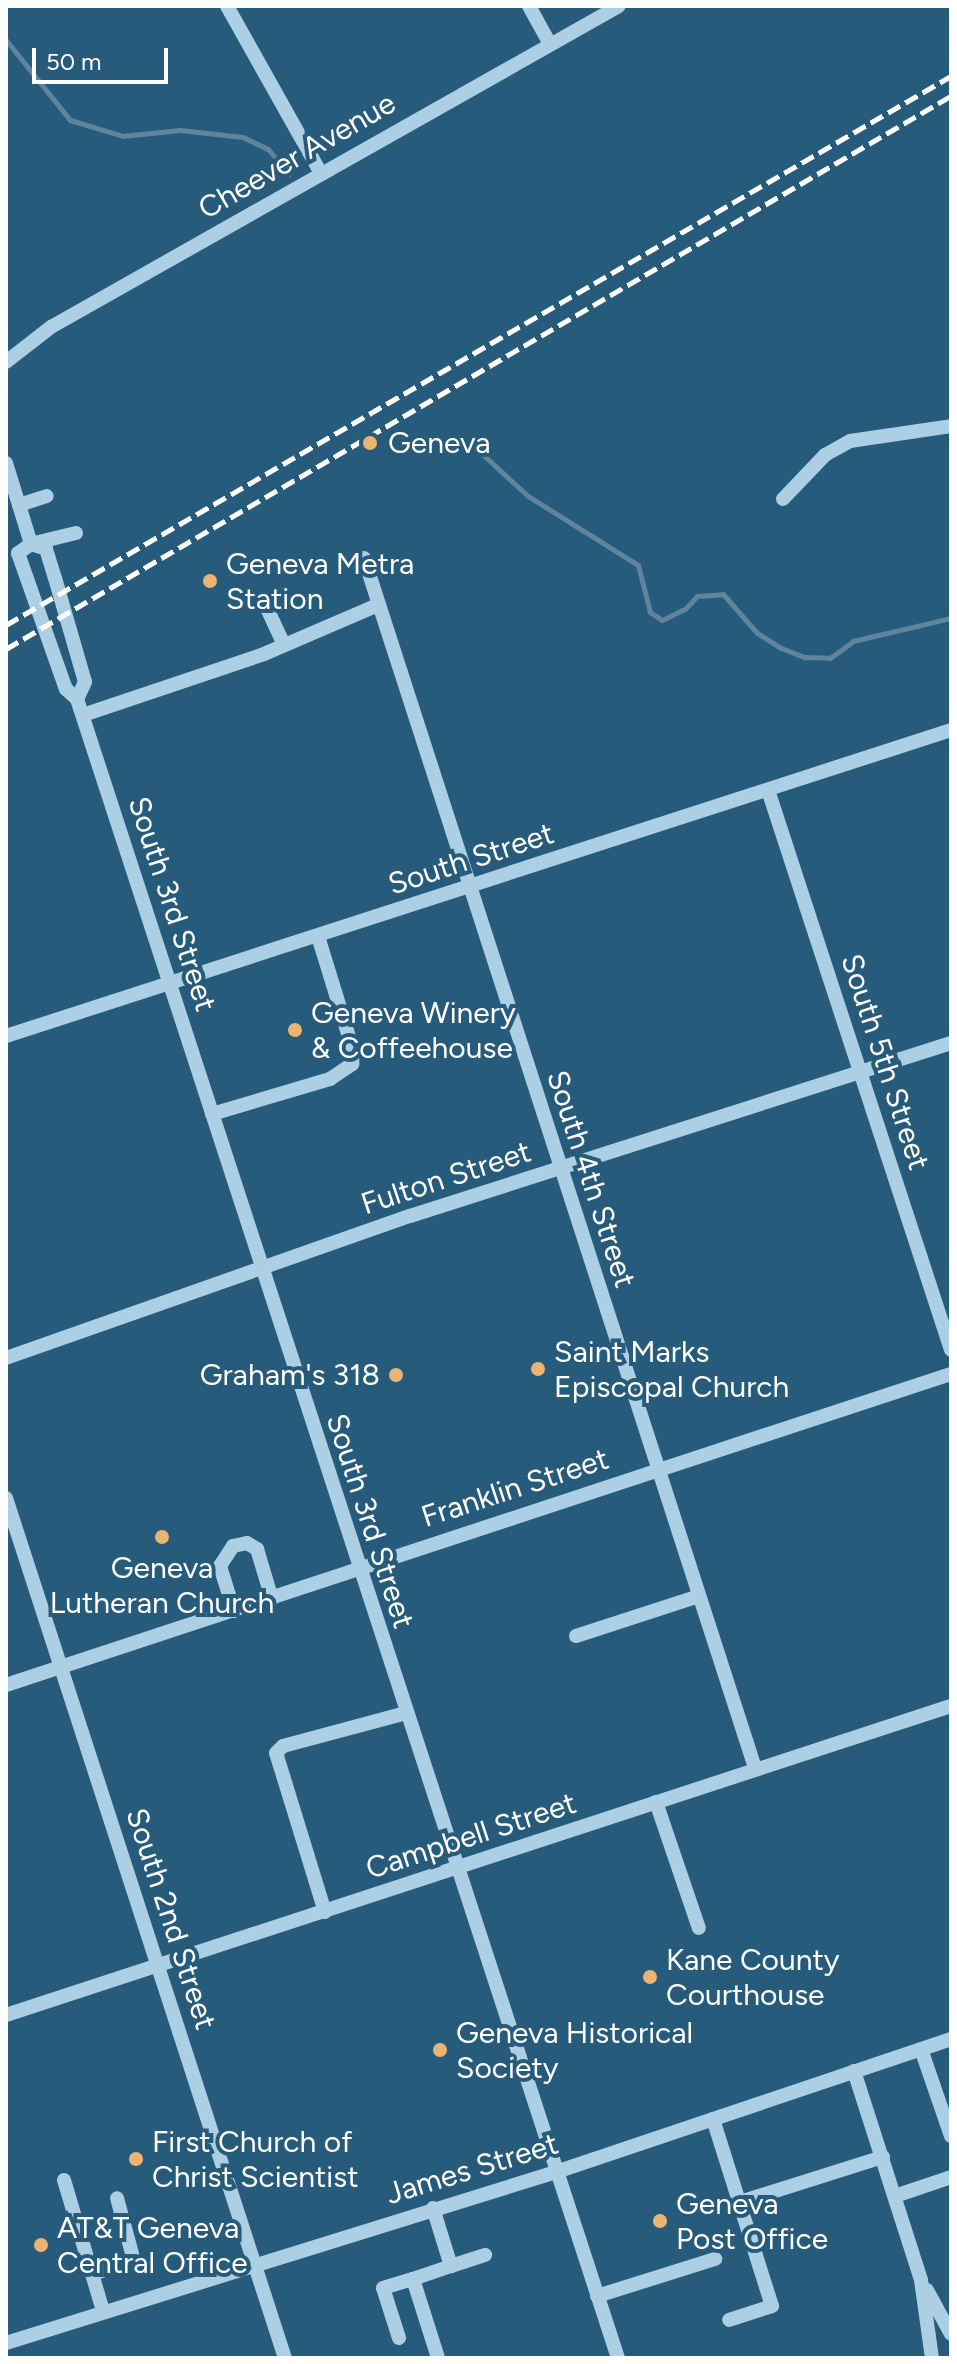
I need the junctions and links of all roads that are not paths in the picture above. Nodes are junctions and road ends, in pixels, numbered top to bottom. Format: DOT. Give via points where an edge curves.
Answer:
graph roads {
  1 [pos="227,6"];
  2 [pos="529,6"];
  3 [pos="619,6"];
  4 [pos="550,44"];
  5 [pos="320,172"];
  6 [pos="6,362"];
  7 [pos="951,426"];
  8 [pos="6,463"];
  9 [pos="47,496"];
  10 [pos="783,499"];
  11 [pos="19,505"];
  12 [pos="76,533"];
  13 [pos="31,544"];
  14 [pos="364,558"];
  15 [pos="265,604"];
  16 [pos="378,605"];
  17 [pos="284,645"];
  18 [pos="77,699"];
  19 [pos="83,715"];
  20 [pos="951,730"];
  21 [pos="768,790"];
  22 [pos="468,887"];
  23 [pos="318,936"];
  24 [pos="170,983"];
  25 [pos="6,1036"];
  26 [pos="951,1043"];
  27 [pos="861,1072"];
  28 [pos="212,1114"];
  29 [pos="560,1168"];
  30 [pos="260,1269"];
  31 [pos="951,1350"];
  32 [pos="6,1358"];
  33 [pos="951,1374"];
  34 [pos="658,1470"];
  35 [pos="6,1498"];
  36 [pos="359,1570"];
  37 [pos="699,1596"];
  38 [pos="272,1599"];
  39 [pos="234,1611"];
  40 [pos="576,1636"];
  41 [pos="63,1667"];
  42 [pos="6,1685"];
  43 [pos="951,1706"];
  44 [pos="406,1713"];
  45 [pos="755,1768"];
  46 [pos="656,1802"];
  47 [pos="457,1869"];
  48 [pos="325,1912"];
  49 [pos="699,1928"];
  50 [pos="160,1966"];
  51 [pos="6,2015"];
  52 [pos="951,2039"];
  53 [pos="921,2049"];
  54 [pos="854,2071"];
  55 [pos="713,2119"];
  56 [pos="951,2136"];
  57 [pos="883,2157"];
  58 [pos="556,2172"];
  59 [pos="951,2177"];
  60 [pos="64,2180"];
  61 [pos="895,2196"];
  62 [pos="117,2198"];
  63 [pos="740,2202"];
  64 [pos="433,2208"];
  65 [pos="485,2255"];
  66 [pos="715,2259"];
  67 [pos="254,2262"];
  68 [pos="451,2266"];
  69 [pos="92,2274"];
  70 [pos="413,2279"];
  71 [pos="921,2280"];
  72 [pos="597,2296"];
  73 [pos="103,2311"];
  74 [pos="729,2320"];
  75 [pos="951,2334"];
  76 [pos="399,2338"];
  77 [pos="6,2343"];
  78 [pos="285,2358"];
  79 [pos="438,2358"];
  80 [pos="618,2358"];
  81 [pos="932,2358"];
  1 -- 5 [label="street"];
  2 -- 4 [label="street"];
  3 -- 4 [label="street, Cheever Avenue"];
  4 -- 5 [label="street, Cheever Avenue"];
  5 -- 6 [label="street, Cheever Avenue" via="51,327"];
  7 -- 10 [label="street" via="850,441 825,455"];
  8 -- 11 [label="street, South 3rd Street"];
  9 -- 11 [label="street"];
  11 -- 13 [label="street, South 3rd Street"];
  12 -- 13 [label="street"];
  13 -- 18 [label="street, South 3rd Street" via="46,549 55,578 85,682"];
  13 -- 18 [label="street, South 3rd Street" via="18,553 66,689"];
  14 -- 16 [label="street, South 4th Street"];
  15 -- 17 [label="street"];
  16 -- 17 [label="street"];
  16 -- 22 [label="street, South 4th Street"];
  17 -- 19 [label="street"];
  18 -- 19 [label="street, South 3rd Street"];
  19 -- 24 [label="street, South 3rd Street"];
  20 -- 21 [label="street, South Street"];
  21 -- 22 [label="street, South Street"];
  21 -- 27 [label="street, South 5th Street"];
  22 -- 23 [label="street, South Street"];
  22 -- 29 [label="street, South 4th Street"];
  23 -- 24 [label="street, South Street"];
  23 -- 28 [label="street" via="353,1050 352,1064 330,1079"];
  24 -- 25 [label="street, South Street"];
  24 -- 28 [label="street, South 3rd Street"];
  26 -- 27 [label="street, Fulton Street"];
  27 -- 29 [label="street, Fulton Street"];
  27 -- 31 [label="street, South 5th Street"];
  28 -- 30 [label="street, South 3rd Street"];
  29 -- 30 [label="street, Fulton Street"];
  29 -- 34 [label="street, South 4th Street"];
  30 -- 32 [label="street, Fulton Street"];
  30 -- 36 [label="street, South 3rd Street"];
  33 -- 34 [label="street, Franklin Street"];
  34 -- 36 [label="street, Franklin Street" via="387,1556"];
  34 -- 37 [label="street, South 4th Street"];
  35 -- 41 [label="street, South 2nd Street"];
  36 -- 38 [label="street, Franklin Street"];
  36 -- 44 [label="street, South 3rd Street"];
  37 -- 40 [label="street"];
  37 -- 45 [label="street, South 4th Street"];
  38 -- 39 [label="street, Franklin Street"];
  38 -- 39 [label="street" via="257,1549 247,1543 233,1546 220,1566"];
  39 -- 41 [label="street, Franklin Street"];
  41 -- 42 [label="street, Franklin Street"];
  41 -- 50 [label="street, South 2nd Street"];
  43 -- 45 [label="street, Campbell Street"];
  44 -- 47 [label="street, South 3rd Street"];
  44 -- 48 [label="street" via="283,1746 276,1753"];
  45 -- 46 [label="street, Campbell Street"];
  46 -- 47 [label="street, Campbell Street"];
  46 -- 49 [label="street"];
  47 -- 48 [label="street, Campbell Street"];
  47 -- 58 [label="street, South 3rd Street"];
  48 -- 50 [label="street, Campbell Street"];
  50 -- 51 [label="street, Campbell Street"];
  50 -- 67 [label="street, South 2nd Street"];
  52 -- 53 [label="street, James Street"];
  53 -- 54 [label="street, James Street"];
  53 -- 56 [label="street"];
  54 -- 55 [label="street, James Street"];
  54 -- 57 [label="street"];
  55 -- 58 [label="street, James Street"];
  55 -- 63 [label="street"];
  57 -- 61 [label="street"];
  57 -- 63 [label="street"];
  58 -- 64 [label="street, James Street"];
  58 -- 72 [label="street, South 3rd Street"];
  59 -- 61 [label="street"];
  60 -- 69 [label="street"];
  61 -- 71 [label="street"];
  62 -- 69 [label="street" via="134,2261"];
  63 -- 74 [label="street" via="772,2306"];
  64 -- 67 [label="street, James Street"];
  64 -- 68 [label="street"];
  65 -- 68 [label="street"];
  66 -- 72 [label="street"];
  67 -- 73 [label="street, James Street"];
  67 -- 78 [label="street, South 2nd Street"];
  68 -- 70 [label="street"];
  69 -- 73 [label="street"];
  70 -- 76 [label="street" via="383,2288"];
  70 -- 79 [label="street"];
  71 -- 75 [label="street"];
  71 -- 81 [label="street"];
  72 -- 80 [label="street, South 3rd Street"];
  73 -- 77 [label="street, James Street"];
}
